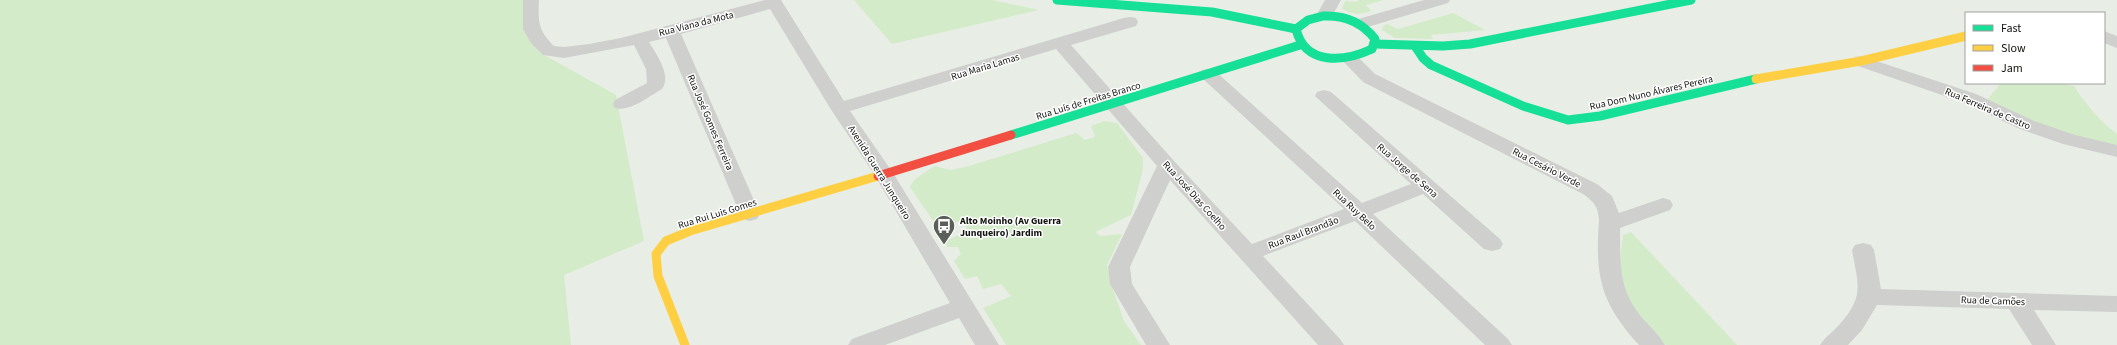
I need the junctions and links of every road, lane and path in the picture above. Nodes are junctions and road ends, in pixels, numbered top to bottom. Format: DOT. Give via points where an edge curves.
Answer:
graph roads {
  1 [pos="531,0"];
  2 [pos="1057,0"];
  3 [pos="1332,0"];
  4 [pos="1442,0"];
  5 [pos="1691,0"];
  6 [pos="774,2"];
  7 [pos="1324,16"];
  8 [pos="1130,22"];
  9 [pos="1361,24"];
  10 [pos="1296,29"];
  11 [pos="671,30"];
  12 [pos="1965,36"];
  13 [pos="2105,37"];
  14 [pos="639,38"];
  15 [pos="1060,43"];
  16 [pos="2117,43"];
  17 [pos="1375,44"];
  18 [pos="1300,45"];
  19 [pos="1415,46"];
  20 [pos="1350,59"];
  21 [pos="1861,61"];
  22 [pos="1208,74"];
  23 [pos="1324,96"];
  24 [pos="622,104"];
  25 [pos="1113,104"];
  26 [pos="839,108"];
  27 [pos="2117,151"];
  28 [pos="1167,165"];
  29 [pos="882,174"];
  30 [pos="1426,186"];
  31 [pos="1663,205"];
  32 [pos="1358,212"];
  33 [pos="750,214"];
  34 [pos="1609,224"];
  35 [pos="1492,244"];
  36 [pos="1863,250"];
  37 [pos="1248,254"];
  38 [pos="1869,297"];
  39 [pos="2016,301"];
  40 [pos="964,307"];
  41 [pos="2112,309"];
  42 [pos="686,345"];
  43 [pos="860,345"];
  44 [pos="987,345"];
  45 [pos="1158,345"];
  46 [pos="1332,345"];
  47 [pos="1500,345"];
  48 [pos="1653,345"];
  49 [pos="1832,345"];
  50 [pos="2044,345"];
  1 -- 14 [label="street, Rua Viana da Mota" via="530,24 533,36 549,51 577,52"];
  2 -- 10 [label="street" via="1212,12"];
  3 -- 7 [label="street"];
  4 -- 9 [label="street"];
  5 -- 19 [label="street" via="1470,44"];
  6 -- 11 [label="street, Rua Viana da Mota"];
  6 -- 26 [label="street, Avenida Guerra Junqueiro"];
  7 -- 9 [label="street" via="1344,18"];
  7 -- 10 [label="street" via="1310,19"];
  8 -- 15 [label="street, Rua Maria Lamas"];
  9 -- 17 [label="street" via="1372,34"];
  10 -- 18 [label="street" via="1296,39"];
  11 -- 14 [label="street, Rua Viana da Mota"];
  11 -- 33 [label="street, Rua José Gomes Ferreira"];
  12 -- 21 [label="street, Rua Dom Nuno Álvares Pereira"];
  13 -- 16 [label="street"];
  14 -- 24 [label="street" via="654,69 656,85"];
  15 -- 25 [label="street, Rua José Dias Coelho"];
  15 -- 26 [label="street, Rua Maria Lamas"];
  17 -- 19 [label="street"];
  17 -- 20 [label="street" via="1367,54"];
  18 -- 20 [label="street" via="1322,57"];
  18 -- 22 [label="street, Rua Luís de Freitas Branco"];
  19 -- 21 [label="street, Rua Dom Nuno Álvares Pereira" via="1422,58 1431,65 1523,106 1568,120 1600,116 1783,73"];
  20 -- 34 [label="street, Rua Cesário Verde" via="1369,78 1590,189 1606,203 1610,216"];
  21 -- 27 [label="street, Rua Ferreira de Castro" via="1969,98 2027,125 2070,140"];
  22 -- 25 [label="street, Rua Luís de Freitas Branco"];
  22 -- 32 [label="street, Rua Ruy Belo"];
  23 -- 30 [label="street, Rua Jorge de Sena"];
  25 -- 28 [label="street, Rua José Dias Coelho"];
  25 -- 29 [label="street, Rua Luís de Freitas Branco"];
  26 -- 29 [label="street, Avenida Guerra Junqueiro"];
  28 -- 37 [label="street, Rua José Dias Coelho"];
  28 -- 45 [label="street" via="1119,267 1120,284"];
  29 -- 33 [label="street, Rua Rui Luis Gomes"];
  29 -- 40 [label="street, Avenida Guerra Junqueiro"];
  30 -- 32 [label="street, Rua Raul Brandão"];
  30 -- 35 [label="street, Rua Jorge de Sena"];
  31 -- 34 [label="street"];
  32 -- 37 [label="street, Rua Raul Brandão"];
  32 -- 47 [label="street, Rua Ruy Belo"];
  33 -- 42 [label="street, Rua Rui Luis Gomes" via="690,231 666,241 656,254 658,276"];
  34 -- 48 [label="street, Rua Cesário Verde" via="1608,248 1612,287 1626,313"];
  36 -- 38 [label="street"];
  37 -- 46 [label="street, Rua José Dias Coelho"];
  38 -- 39 [label="street, Rua de Camões"];
  38 -- 49 [label="street" via="1860,314 1838,342"];
  39 -- 41 [label="street, Rua de Camões"];
  39 -- 50 [label="street"];
  40 -- 43 [label="street"];
  40 -- 44 [label="street, Avenida Guerra Junqueiro"];
}
